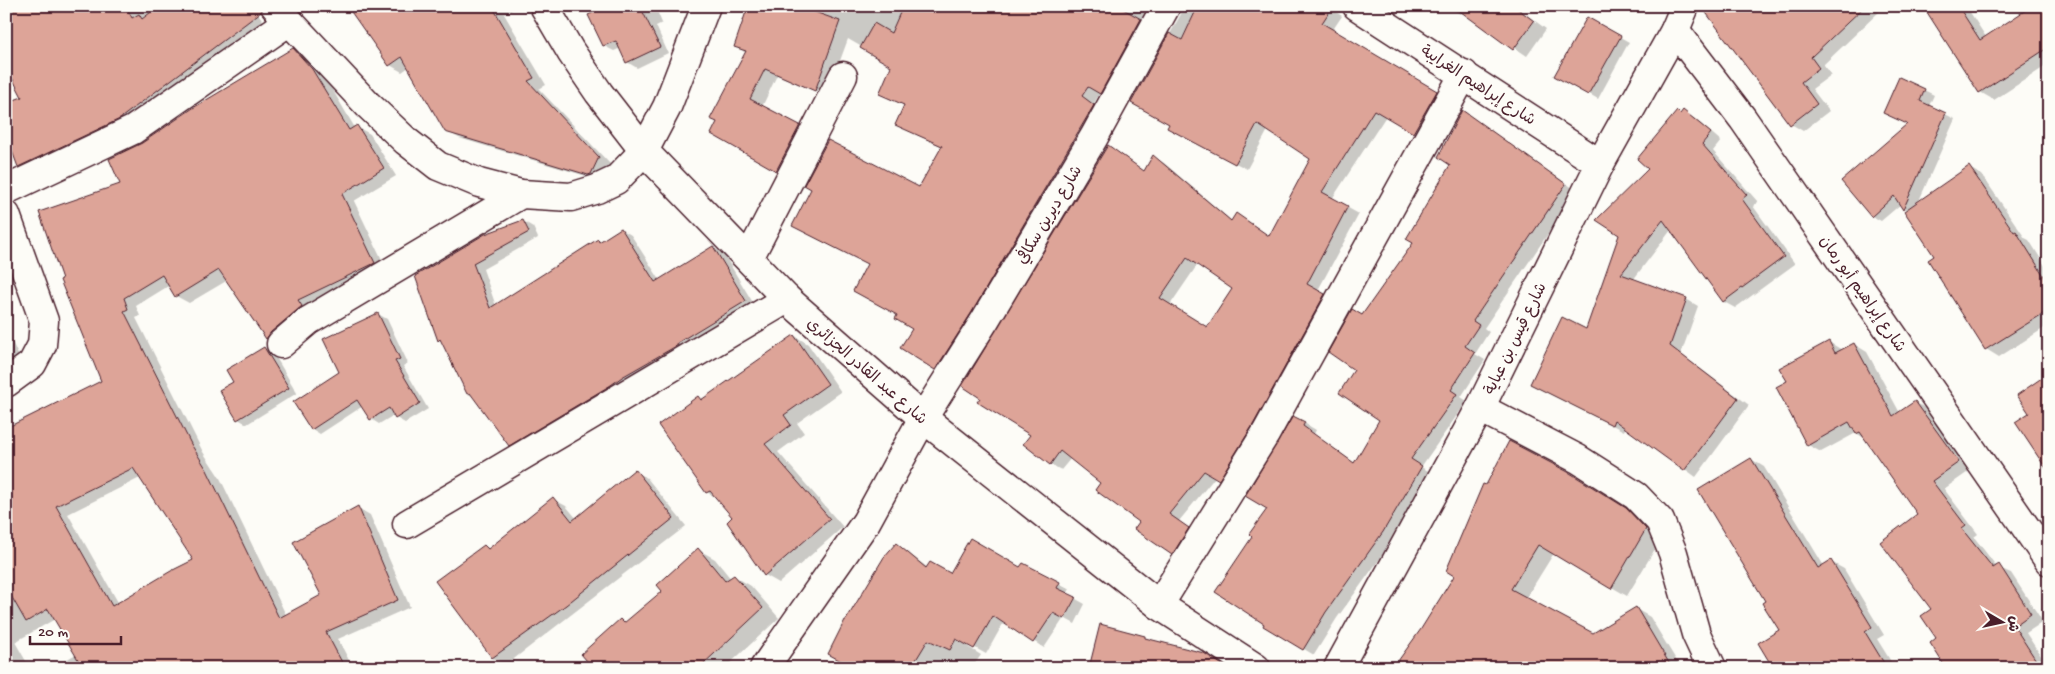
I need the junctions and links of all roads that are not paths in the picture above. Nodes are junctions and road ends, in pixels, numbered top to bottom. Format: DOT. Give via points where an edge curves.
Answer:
graph roads {
  1 [pos="544,6"];
  2 [pos="706,6"];
  3 [pos="1166,6"];
  4 [pos="1357,6"];
  5 [pos="282,14"];
  6 [pos="1680,18"];
  7 [pos="1464,74"];
  8 [pos="843,76"];
  9 [pos="644,151"];
  10 [pos="1600,164"];
  11 [pos="6,190"];
  12 [pos="521,194"];
  13 [pos="6,215"];
  14 [pos="749,258"];
  15 [pos="787,299"];
  16 [pos="281,344"];
  17 [pos="6,383"];
  18 [pos="1480,408"];
  19 [pos="923,418"];
  20 [pos="407,524"];
  21 [pos="2049,560"];
  22 [pos="1159,605"];
  23 [pos="764,668"];
  24 [pos="1256,668"];
  25 [pos="1338,668"];
  26 [pos="1712,668"];
  1 -- 9 [label="street, شارع عبد القادر الجزائري" via="599,93"];
  2 -- 9 [label="street" via="667,107"];
  3 -- 19 [label="street, شارع ديرين سكافي" via="1094,137"];
  4 -- 7 [label="street, شارع إبراهيم الغرايبة"];
  5 -- 11 [label="street" via="133,130"];
  5 -- 12 [label="street" via="367,104 438,166 479,183"];
  6 -- 10 [label="street, شارع قيس بن عباية"];
  6 -- 21 [label="street, شارع إبراهيم أبو رمان" via="1743,119"];
  7 -- 10 [label="street, شارع إبراهيم الغرايبة"];
  7 -- 22 [label="street" via="1266,433"];
  8 -- 14 [label="street"];
  9 -- 12 [label="street" via="616,180 597,189 571,197"];
  9 -- 14 [label="street, شارع عبد القادر الجزائري"];
  10 -- 18 [label="street, شارع قيس بن عباية"];
  12 -- 16 [label="street" via="308,321"];
  13 -- 17 [label="street" via="44,321 42,345 32,364"];
  14 -- 15 [label="street, شارع عبد القادر الجزائري"];
  15 -- 19 [label="street, شارع عبد القادر الجزائري"];
  15 -- 20 [label="street"];
  18 -- 25 [label="street, شارع قيس بن عباية"];
  18 -- 26 [label="street" via="1578,459 1636,496 1660,521 1673,553 1696,634"];
  19 -- 22 [label="street, شارع عبد القادر الجزائري"];
  19 -- 23 [label="street, شارع ديرين سكافي" via="866,522"];
  22 -- 24 [label="street, شارع عبد القادر الجزائري"];
}
